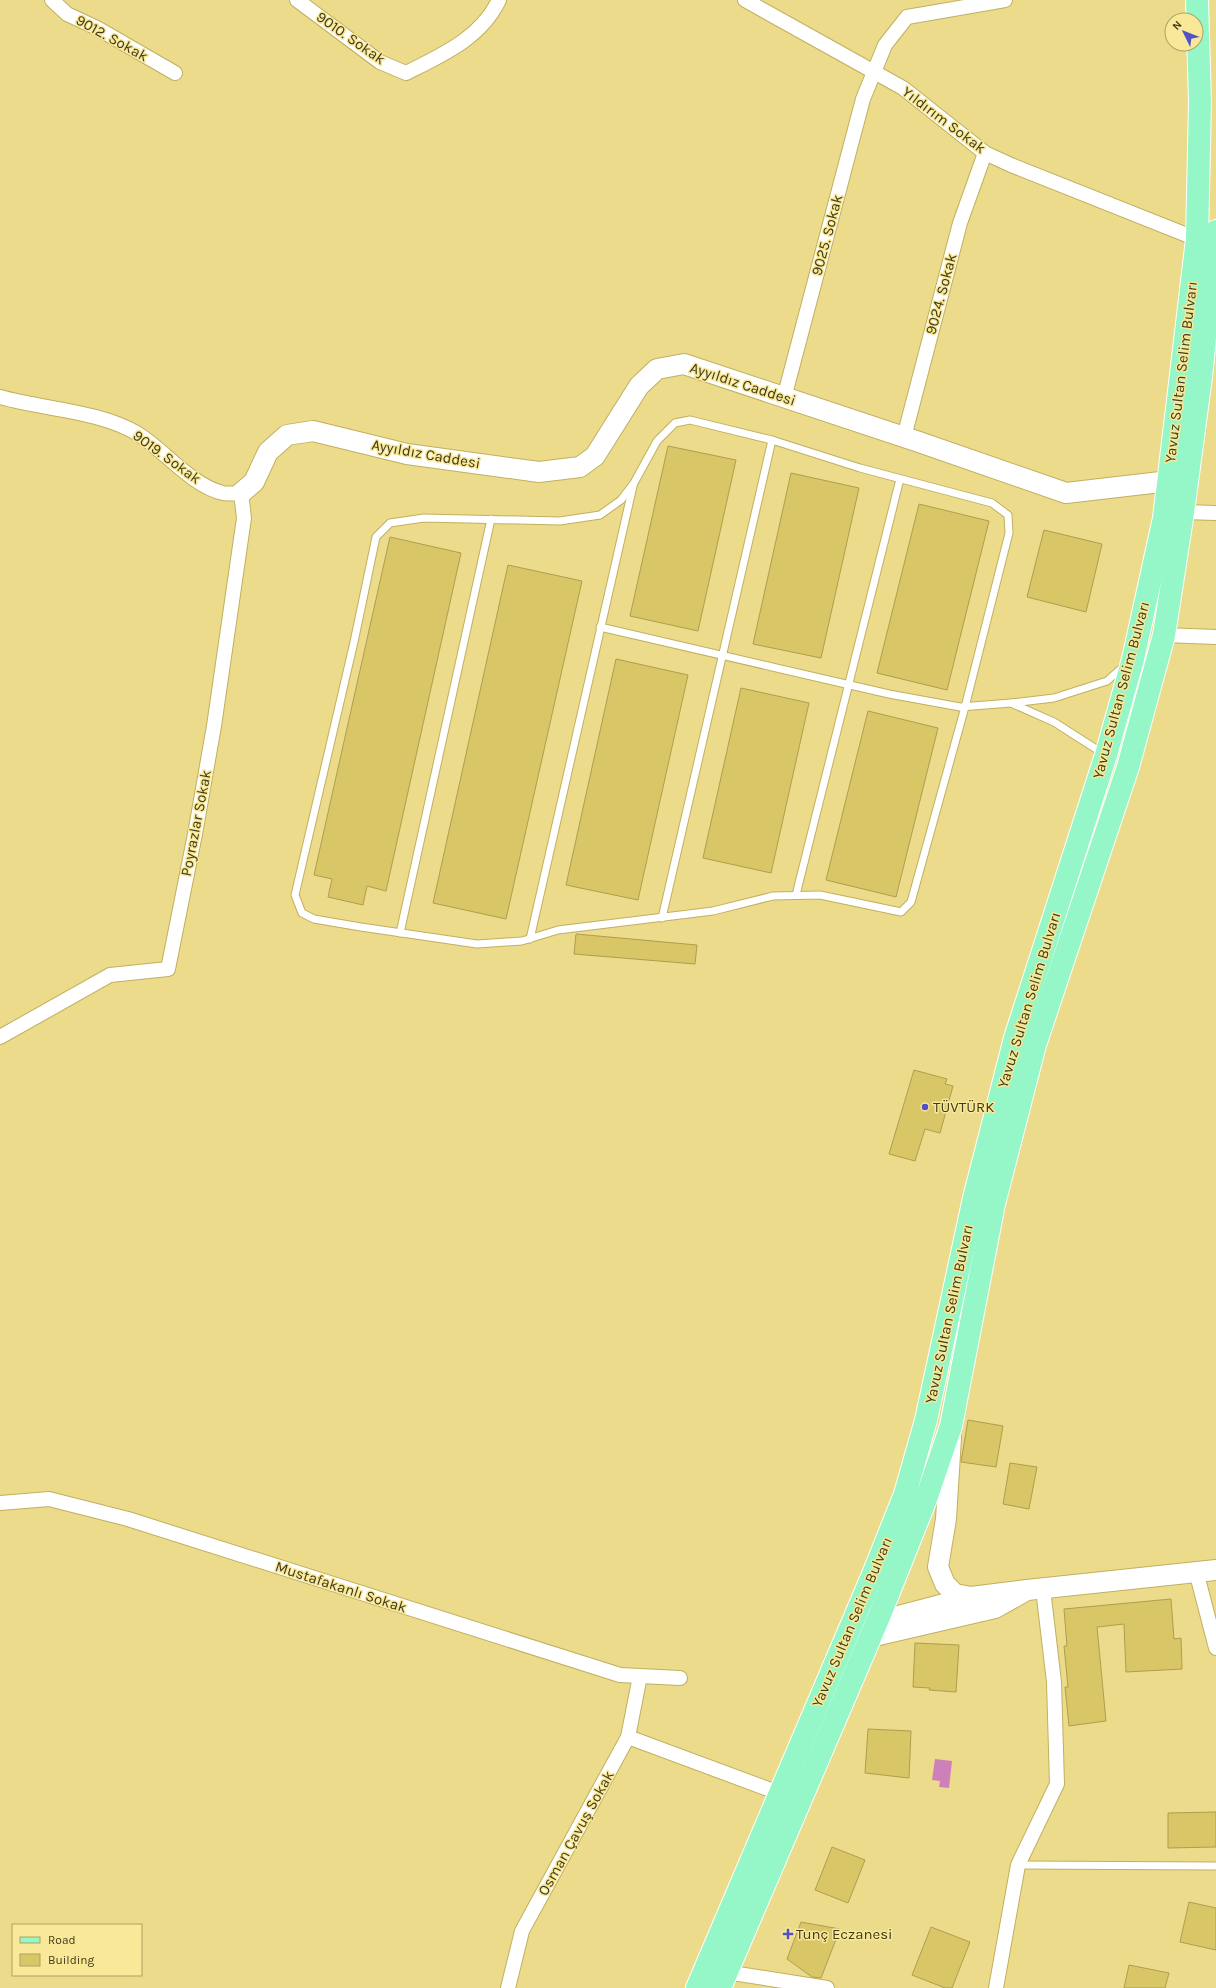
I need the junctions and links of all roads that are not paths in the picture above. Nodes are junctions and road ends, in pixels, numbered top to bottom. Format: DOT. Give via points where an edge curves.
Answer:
graph roads {
  1 [pos="52,0"];
  2 [pos="297,0"];
  3 [pos="499,0"];
  4 [pos="745,0"];
  5 [pos="1005,0"];
  6 [pos="1197,0"];
  7 [pos="874,72"];
  8 [pos="175,73"];
  9 [pos="985,153"];
  10 [pos="1206,235"];
  11 [pos="1208,377"];
  12 [pos="0,397"];
  13 [pos="784,398"];
  14 [pos="904,438"];
  15 [pos="772,440"];
  16 [pos="900,479"];
  17 [pos="1169,481"];
  18 [pos="634,483"];
  19 [pos="241,493"];
  20 [pos="1183,512"];
  21 [pos="1216,513"];
  22 [pos="491,519"];
  23 [pos="600,627"];
  24 [pos="1164,635"];
  25 [pos="1216,637"];
  26 [pos="723,655"];
  27 [pos="1133,659"];
  28 [pos="849,684"];
  29 [pos="1011,703"];
  30 [pos="965,707"];
  31 [pos="1106,755"];
  32 [pos="796,896"];
  33 [pos="662,918"];
  34 [pos="400,933"];
  35 [pos="530,939"];
  36 [pos="0,1038"];
  37 [pos="951,1426"];
  38 [pos="0,1503"];
  39 [pos="1216,1570"];
  40 [pos="1196,1571"];
  41 [pos="1035,1589"];
  42 [pos="971,1597"];
  43 [pos="879,1617"];
  44 [pos="870,1637"];
  45 [pos="1216,1648"];
  46 [pos="640,1676"];
  47 [pos="680,1678"];
  48 [pos="628,1737"];
  49 [pos="779,1793"];
  50 [pos="1018,1865"];
  51 [pos="1216,1866"];
  52 [pos="723,1980"];
  53 [pos="508,1988"];
  54 [pos="697,1988"];
  55 [pos="827,1988"];
  56 [pos="996,1988"];
  1 -- 8 [label="street, 9012. Sokak" via="67,14 97,28"];
  2 -- 3 [label="street, 9010. Sokak" via="380,62 406,73 455,48 491,16"];
  4 -- 7 [label="street, Yıldırım Sokak"];
  5 -- 7 [label="street, 9025. Sokak" via="907,17 884,45"];
  6 -- 10 [label="main road, Yavuz Sultan Selim Bulvarı"];
  7 -- 9 [label="street, Yıldırım Sokak" via="903,88"];
  7 -- 13 [label="street, 9025. Sokak" via="863,98"];
  9 -- 10 [label="street, Yıldırım Sokak" via="1011,165"];
  9 -- 14 [label="street, 9024. Sokak" via="960,223"];
  10 -- 11 [label="main road, Yavuz Sultan Selim Bulvarı"];
  10 -- 17 [label="main road, Yavuz Sultan Selim Bulvarı"];
  11 -- 20 [label="main road, Yavuz Sultan Selim Bulvarı"];
  12 -- 19 [label="street, 9019. Sokak" via="104,419 138,434 197,481 223,493"];
  13 -- 14 [label="street, Ayyıldız Caddesi"];
  13 -- 19 [label="street, Ayyıldız Caddesi" via="684,364 657,369 639,386 595,456 580,467 539,472 407,454 313,431 287,435 268,452 254,482"];
  14 -- 17 [label="street, Ayyıldız Caddesi" via="1066,494"];
  15 -- 16 [label="lane"];
  15 -- 18 [label="lane" via="690,420 675,424 657,441"];
  15 -- 26 [label="lane"];
  16 -- 28 [label="lane"];
  16 -- 30 [label="lane" via="992,503 1008,515 1009,532"];
  17 -- 27 [label="main road, Yavuz Sultan Selim Bulvarı" via="1164,518"];
  18 -- 22 [label="lane" via="621,500 600,515 560,521"];
  18 -- 23 [label="lane"];
  19 -- 36 [label="street, Poyrazlar Sokak" via="244,518 214,726 168,969 110,975"];
  20 -- 21 [label="street"];
  20 -- 24 [label="main road, Yavuz Sultan Selim Bulvarı"];
  22 -- 34 [label="lane"];
  22 -- 34 [label="lane" via="424,518 390,523 376,537 295,895 302,912 314,919"];
  23 -- 26 [label="lane"];
  23 -- 35 [label="lane"];
  24 -- 25 [label="street"];
  24 -- 37 [label="main road, Yavuz Sultan Selim Bulvarı" via="1128,767 1035,1045 994,1204"];
  26 -- 28 [label="lane"];
  26 -- 33 [label="lane"];
  27 -- 29 [label="lane" via="1107,681 1054,698"];
  27 -- 31 [label="main road, Yavuz Sultan Selim Bulvarı"];
  28 -- 30 [label="lane"];
  28 -- 32 [label="lane"];
  29 -- 30 [label="lane"];
  29 -- 31 [label="lane" via="1054,722"];
  30 -- 32 [label="lane" via="911,902 901,912 820,895"];
  31 -- 49 [label="main road, Yavuz Sultan Selim Bulvarı" via="1015,1038 974,1198 926,1420 905,1494"];
  32 -- 33 [label="lane" via="773,896 713,911"];
  33 -- 35 [label="lane" via="558,930"];
  34 -- 35 [label="lane" via="477,944"];
  37 -- 42 [label="street" via="946,1519 938,1567 945,1584 955,1594"];
  37 -- 43 [label="main road, Yavuz Sultan Selim Bulvarı" via="926,1499"];
  38 -- 46 [label="street, Mustafakanlı Sokak" via="49,1499 128,1519 620,1676"];
  39 -- 40 [label="street"];
  40 -- 41 [label="street"];
  40 -- 45 [label="street"];
  41 -- 42 [label="street"];
  41 -- 44 [label="street" via="995,1608"];
  41 -- 50 [label="street" via="1054,1682 1058,1784"];
  42 -- 43 [label="street" via="899,1616"];
  43 -- 44 [label="main road, Yavuz Sultan Selim Bulvarı"];
  44 -- 52 [label="main road, Yavuz Sultan Selim Bulvarı"];
  46 -- 47 [label="street, Mustafakanlı Sokak"];
  46 -- 48 [label="street, Osman Çavuş Sokak"];
  48 -- 49 [label="street"];
  48 -- 53 [label="street, Osman Çavuş Sokak" via="522,1931"];
  49 -- 54 [label="main road, Yavuz Sultan Selim Bulvarı"];
  50 -- 51 [label="lane"];
  50 -- 56 [label="street"];
  52 -- 55 [label="street"];
}
